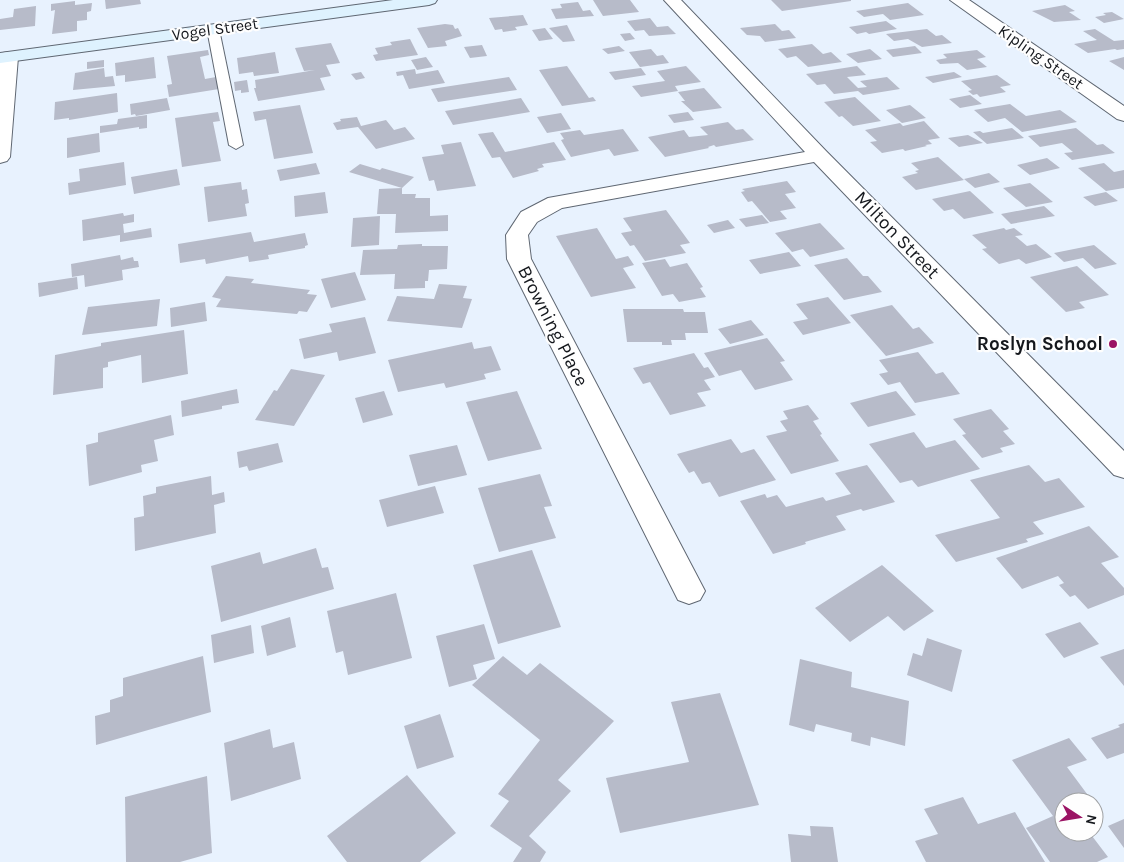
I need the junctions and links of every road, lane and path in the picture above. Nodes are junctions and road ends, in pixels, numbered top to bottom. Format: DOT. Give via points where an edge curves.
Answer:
graph roads {
  1 [pos="429,0"];
  2 [pos="672,0"];
  3 [pos="958,0"];
  4 [pos="212,29"];
  5 [pos="4,57"];
  6 [pos="1124,115"];
  7 [pos="236,146"];
  8 [pos="819,155"];
  9 [pos="0,157"];
  10 [pos="1124,468"];
  11 [pos="689,591"];
  1 -- 4 [label="main road, Vogel Street"];
  2 -- 8 [label="street, Milton Street"];
  3 -- 6 [label="street, Kipling Street"];
  4 -- 5 [label="main road, Vogel Street"];
  4 -- 7 [label="lane"];
  5 -- 9 [label="street"];
  8 -- 10 [label="street, Milton Street"];
  8 -- 11 [label="street, Browning Place" via="556,203 528,217 517,235 519,259"];
}
